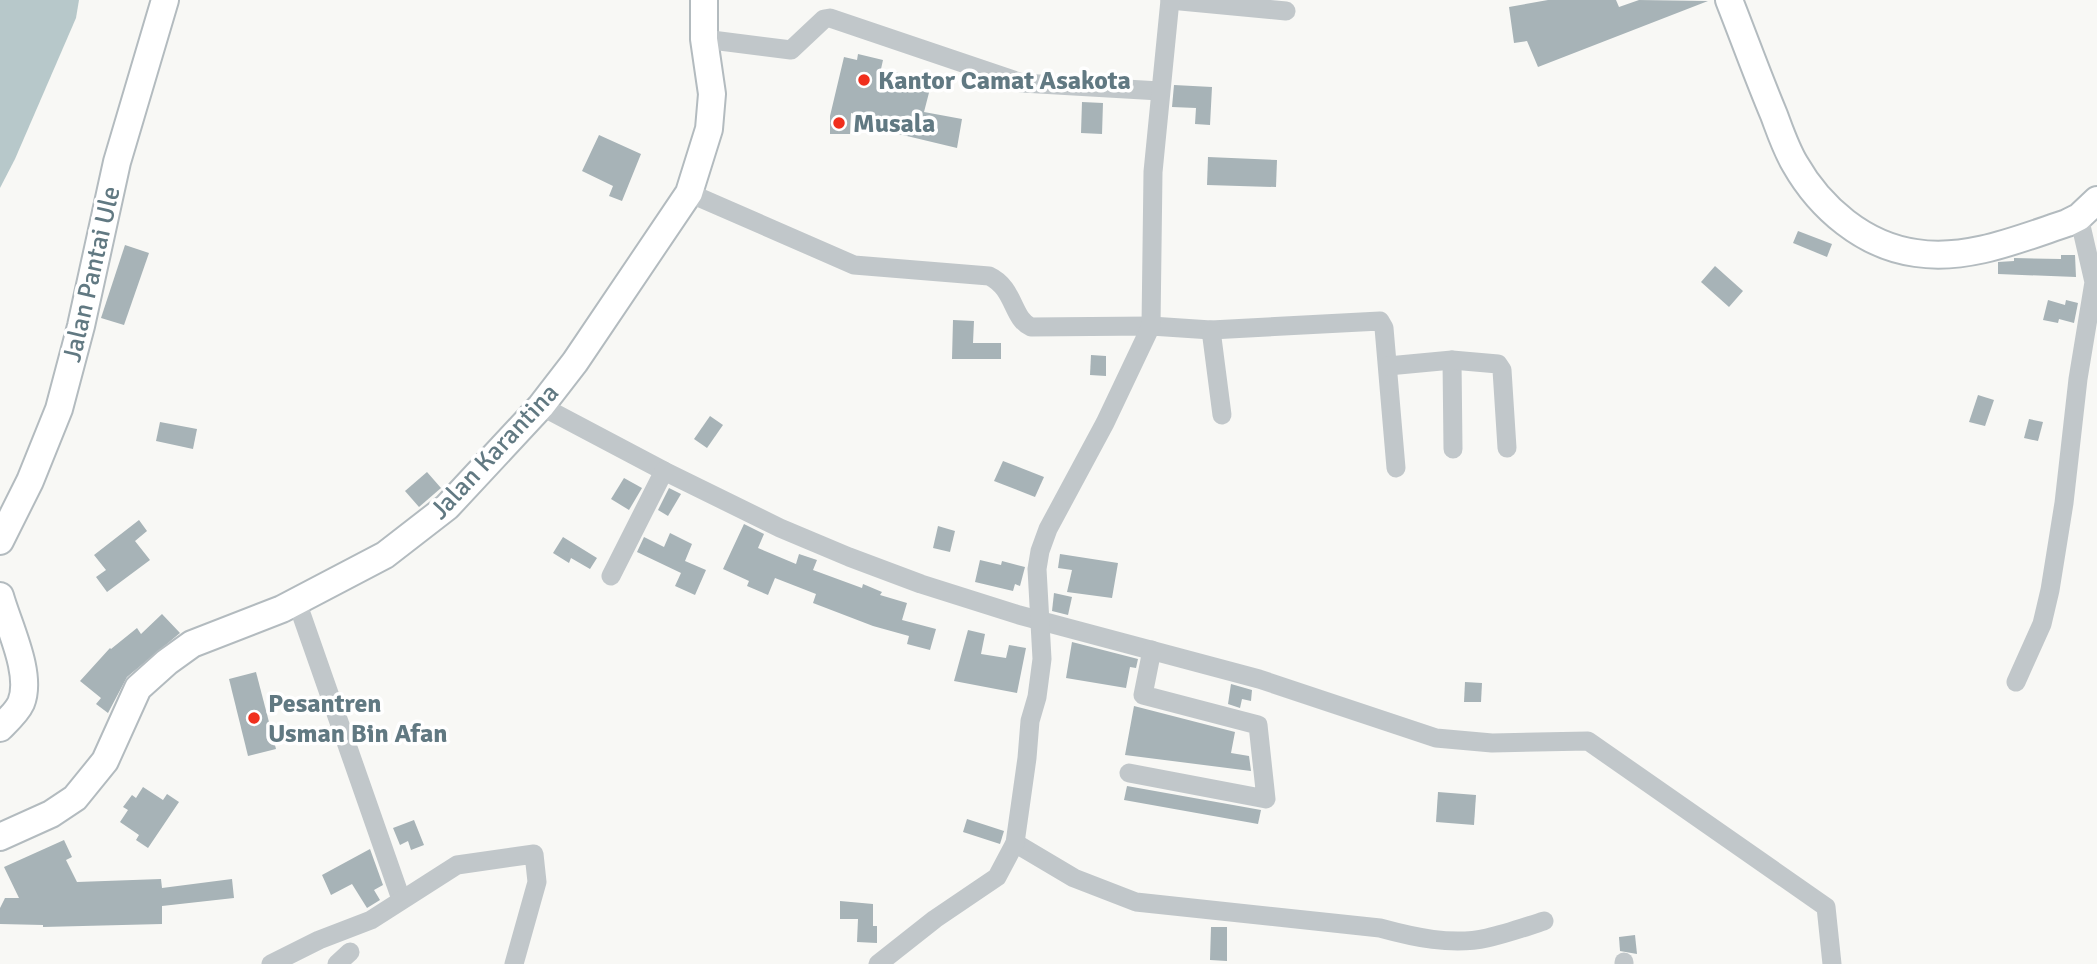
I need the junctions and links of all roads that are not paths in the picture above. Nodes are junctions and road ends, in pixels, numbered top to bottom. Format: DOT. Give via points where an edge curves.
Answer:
graph roads {
  1 [pos="165,0"];
  2 [pos="704,0"];
  3 [pos="1170,0"];
  4 [pos="1729,0"];
  5 [pos="1286,11"];
  6 [pos="704,39"];
  7 [pos="1160,91"];
  8 [pos="689,194"];
  9 [pos="2088,209"];
  10 [pos="2095,282"];
  11 [pos="1151,327"];
  12 [pos="1211,330"];
  13 [pos="1452,360"];
  14 [pos="1388,366"];
  15 [pos="541,407"];
  16 [pos="1222,415"];
  17 [pos="1453,449"];
  18 [pos="1507,449"];
  19 [pos="1396,468"];
  20 [pos="664,471"];
  21 [pos="0,541"];
  22 [pos="611,576"];
  23 [pos="0,596"];
  24 [pos="297,602"];
  25 [pos="1038,621"];
  26 [pos="1152,650"];
  27 [pos="2016,682"];
  28 [pos="0,728"];
  29 [pos="1129,773"];
  30 [pos="0,837"];
  31 [pos="1015,843"];
  32 [pos="401,899"];
  33 [pos="1544,921"];
  34 [pos="271,964"];
  35 [pos="514,964"];
  36 [pos="878,964"];
  37 [pos="1832,964"];
  1 -- 21 [label="street, Jalan Pantai Ule" via="117,162 59,410"];
  2 -- 6 [label="street, Jalan Karantina"];
  3 -- 5 [label="street"];
  3 -- 7 [label="street"];
  4 -- 9 [label="street" via="1793,162 1828,208 1859,233 1916,253 1948,253 2013,241"];
  6 -- 7 [label="street" via="791,50 830,18 1022,83"];
  6 -- 8 [label="street, Jalan Karantina" via="712,94 709,129"];
  7 -- 11 [label="street"];
  8 -- 11 [label="street" via="854,265 989,276 1003,283 1027,326"];
  8 -- 15 [label="street, Jalan Karantina"];
  9 -- 10 [label="street"];
  10 -- 27 [label="street" via="2050,590 2035,642"];
  11 -- 12 [label="street"];
  11 -- 25 [label="street" via="1048,529 1037,569"];
  12 -- 14 [label="street" via="1380,321"];
  12 -- 16 [label="street"];
  13 -- 14 [label="street"];
  13 -- 17 [label="street"];
  13 -- 18 [label="street" via="1494,362 1502,370"];
  14 -- 19 [label="street"];
  15 -- 20 [label="street"];
  15 -- 24 [label="street, Jalan Karantina" via="447,507 385,555"];
  20 -- 22 [label="street"];
  20 -- 25 [label="street" via="849,557"];
  23 -- 28 [label="street" via="25,687 21,704"];
  24 -- 30 [label="street, Jalan Karantina" via="192,644 167,662 138,688 104,761 75,798"];
  24 -- 32 [label="street"];
  25 -- 26 [label="street"];
  25 -- 31 [label="street" via="1042,659"];
  26 -- 29 [label="street" via="1143,695 1258,724 1266,799"];
  26 -- 37 [label="street" via="1259,679 1436,738 1492,743 1588,741 1826,907"];
  31 -- 33 [label="street" via="1074,878 1136,902 1380,928 1445,940 1485,939"];
  31 -- 36 [label="street" via="997,877"];
  32 -- 34 [label="street" via="370,920"];
  32 -- 35 [label="street" via="457,864 534,854 537,882"];
}
